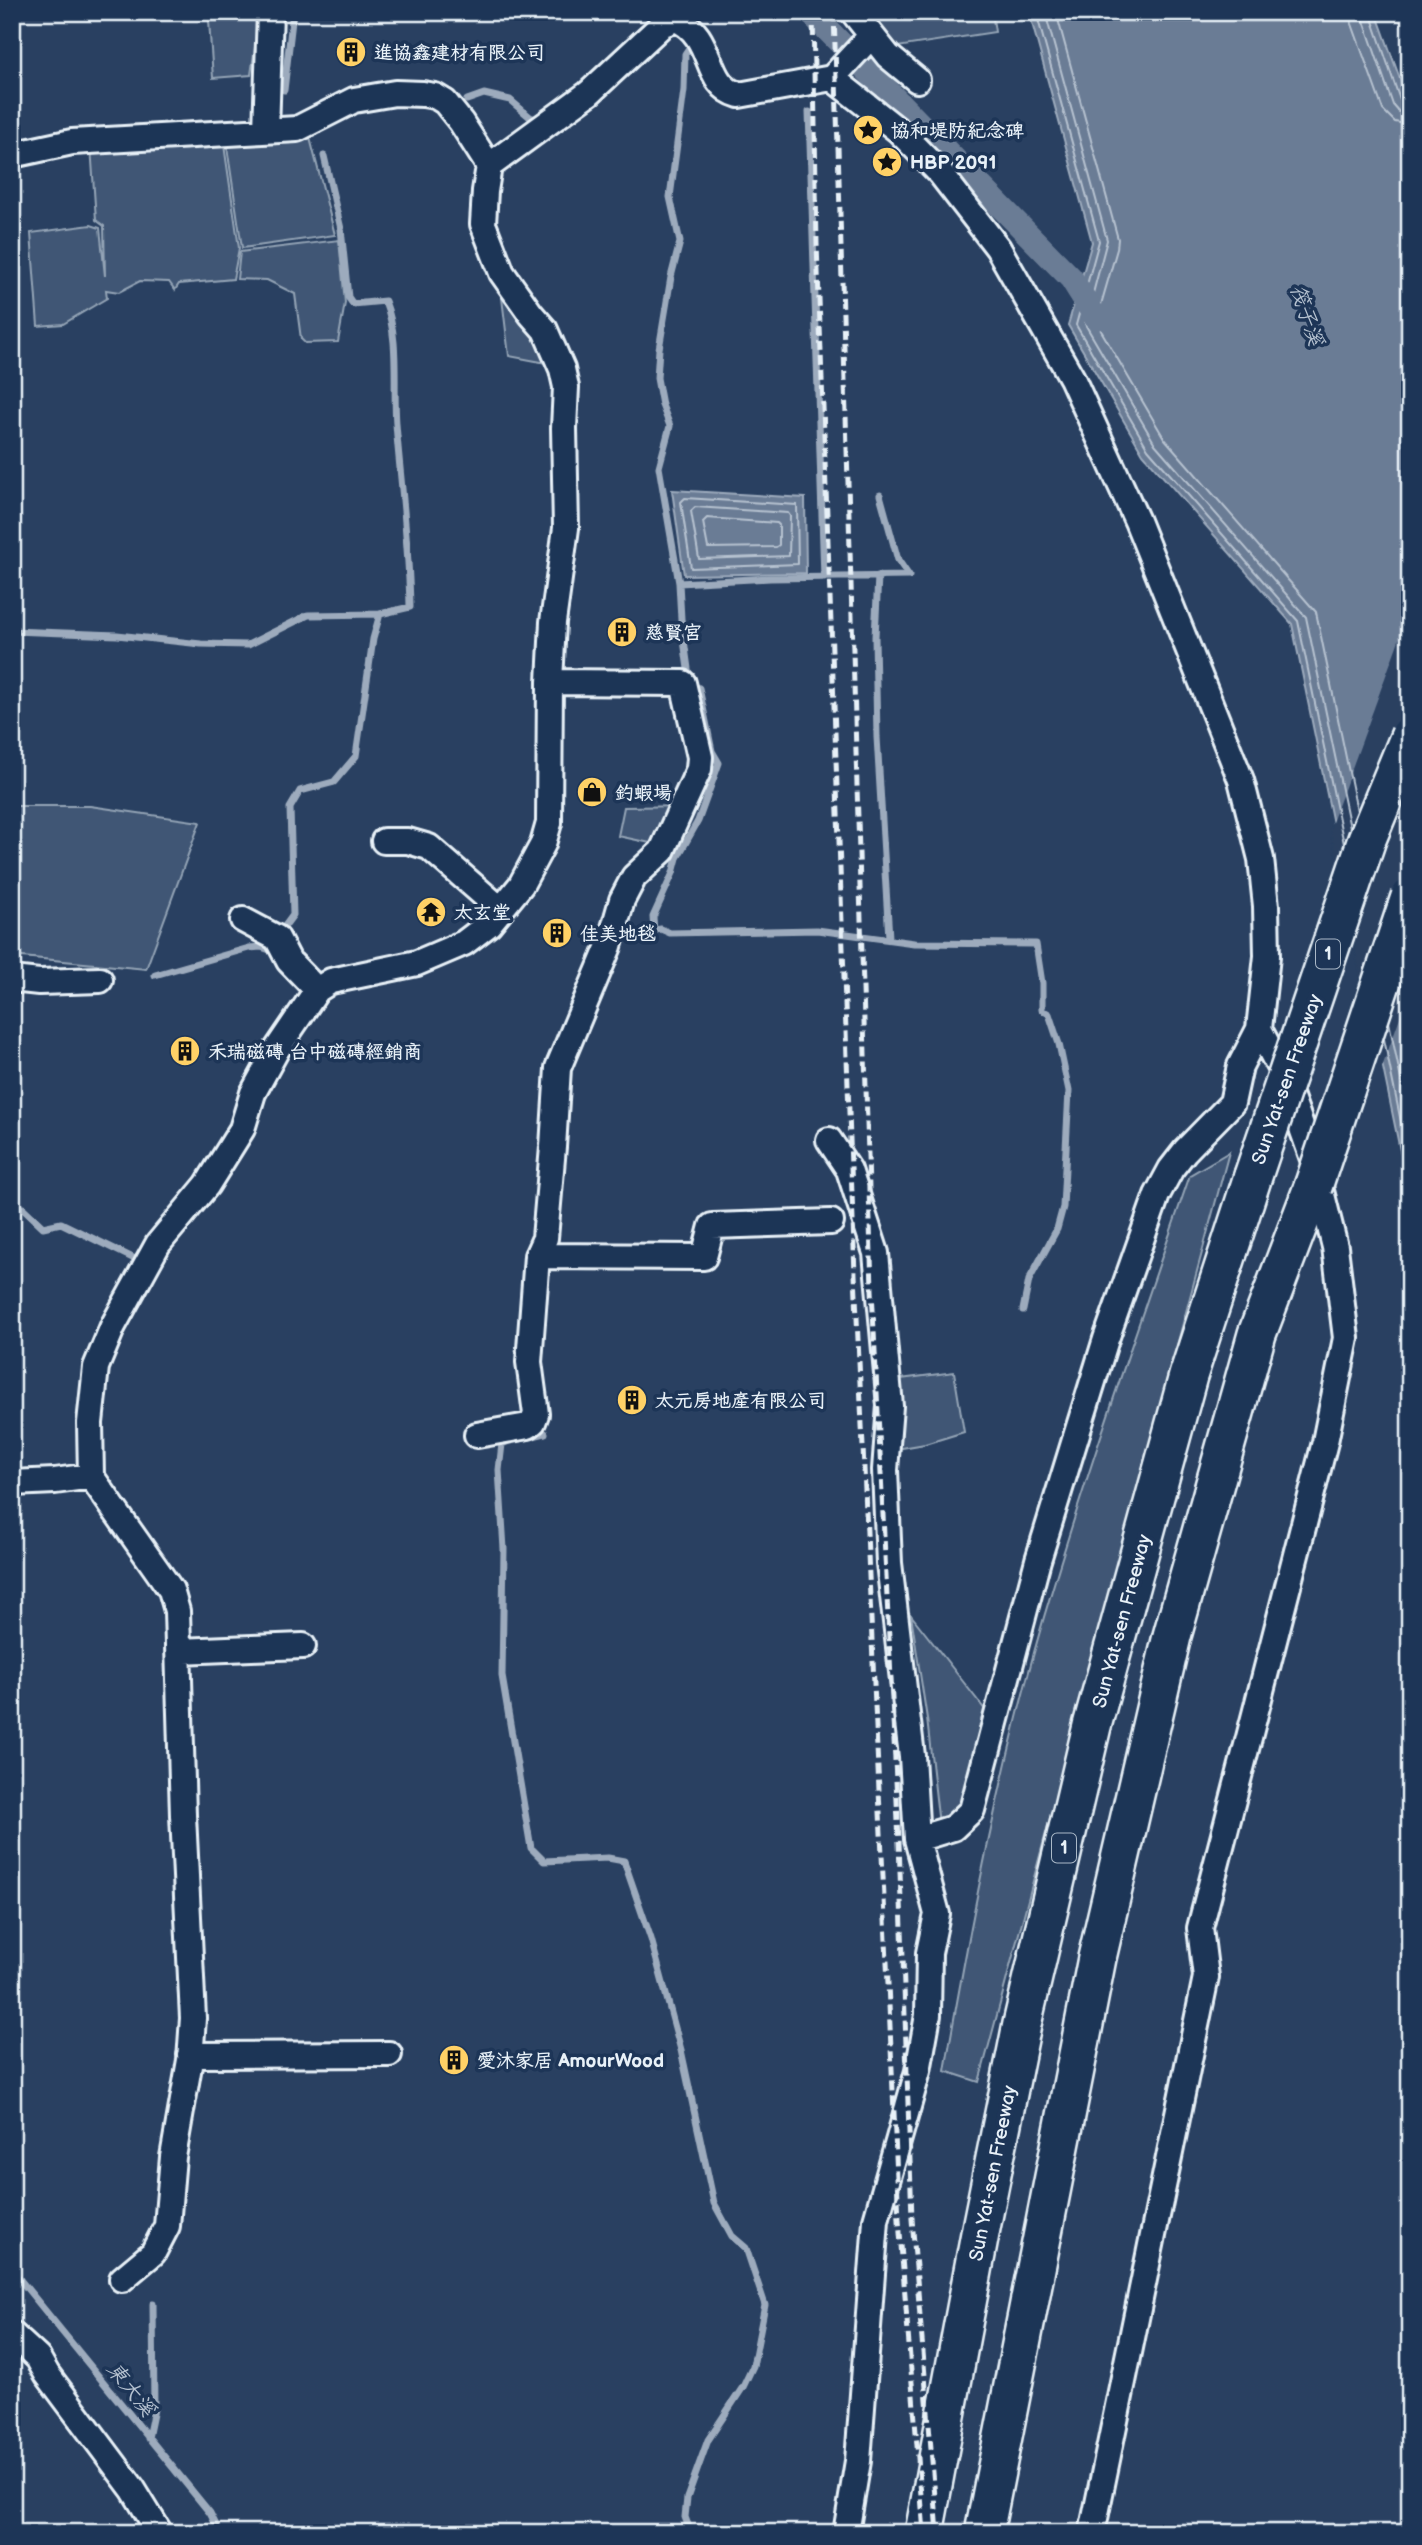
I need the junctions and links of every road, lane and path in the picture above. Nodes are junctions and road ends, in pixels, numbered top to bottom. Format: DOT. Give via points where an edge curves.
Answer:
graph roads {
  1 [pos="270,12"];
  2 [pos="853,12"];
  3 [pos="675,16"];
  4 [pos="871,36"];
  5 [pos="832,78"];
  6 [pos="917,80"];
  7 [pos="266,130"];
  8 [pos="12,155"];
  9 [pos="489,166"];
  10 [pos="550,682"];
  11 [pos="1410,735"];
  12 [pos="384,841"];
  13 [pos="1410,897"];
  14 [pos="500,909"];
  15 [pos="243,920"];
  16 [pos="12,979"];
  17 [pos="100,980"];
  18 [pos="317,990"];
  19 [pos="1259,1028"];
  20 [pos="829,1140"];
  21 [pos="831,1222"];
  22 [pos="537,1256"];
  23 [pos="477,1435"];
  24 [pos="91,1476"];
  25 [pos="12,1483"];
  26 [pos="303,1646"];
  27 [pos="179,1651"];
  28 [pos="917,1839"];
  29 [pos="389,2054"];
  30 [pos="190,2055"];
  31 [pos="122,2279"];
  32 [pos="12,2334"];
  33 [pos="160,2533"];
  34 [pos="846,2533"];
  35 [pos="924,2533"];
  36 [pos="984,2533"];
  37 [pos="1092,2533"];
  1 -- 7 [label="street"];
  2 -- 4 [label="street"];
  3 -- 5 [label="street" via="689,24 702,42 727,92 739,95"];
  3 -- 9 [label="street" via="589,93"];
  4 -- 5 [label="street"];
  4 -- 6 [label="street"];
  5 -- 19 [label="street" via="899,131 999,248 1072,378 1137,521 1241,780 1261,859 1267,956"];
  7 -- 8 [label="street" via="72,142"];
  7 -- 9 [label="street" via="297,129 354,100 423,94 444,102"];
  9 -- 10 [label="street" via="483,224 502,273 545,330 566,387 566,528"];
  10 -- 14 [label="street" via="549,823 521,885"];
  10 -- 22 [label="street" via="682,683 700,757 695,782 662,851 634,877 622,900 609,946 558,1068 545,1238"];
  11 -- 35 [label="highway, Sun Yat-sen Freeway / 1, bridge" via="1367,839 1188,1376 1092,1726 1022,2024"];
  12 -- 14 [label="street" via="408,841 429,848"];
  13 -- 36 [label="highway, bridge" via="1313,1187 1257,1334 1172,1636 1097,1958"];
  14 -- 18 [label="street" via="464,943 417,963 331,981"];
  15 -- 18 [label="street" via="276,938 289,961"];
  16 -- 17 [label="street"];
  18 -- 24 [label="street" via="253,1093 242,1129 207,1185 158,1244 113,1326 96,1367 89,1423"];
  19 -- 28 [label="street" via="1240,1066 1232,1103 1185,1151 1157,1195 1106,1339 1038,1560 972,1810 953,1828"];
  19 -- 37 [label="street" via="1282,1072 1313,1159 1335,1247 1346,1338 1325,1442 1200,1928 1206,1977"];
  20 -- 28 [label="street" via="849,1170 876,1253 890,1406 885,1470 889,1563"];
  21 -- 22 [label="street" via="712,1226 704,1257"];
  22 -- 23 [label="street" via="529,1362 536,1414 528,1426"];
  24 -- 25 [label="street"];
  24 -- 27 [label="street" via="171,1590"];
  26 -- 27 [label="street"];
  27 -- 30 [label="street" via="193,2018"];
  28 -- 34 [label="street" via="937,1914 929,1954 928,2015 918,2071 876,2220 858,2461"];
  29 -- 30 [label="street"];
  30 -- 31 [label="street" via="167,2226 153,2253"];
  32 -- 33 [label="street" via="38,2358"];
}
